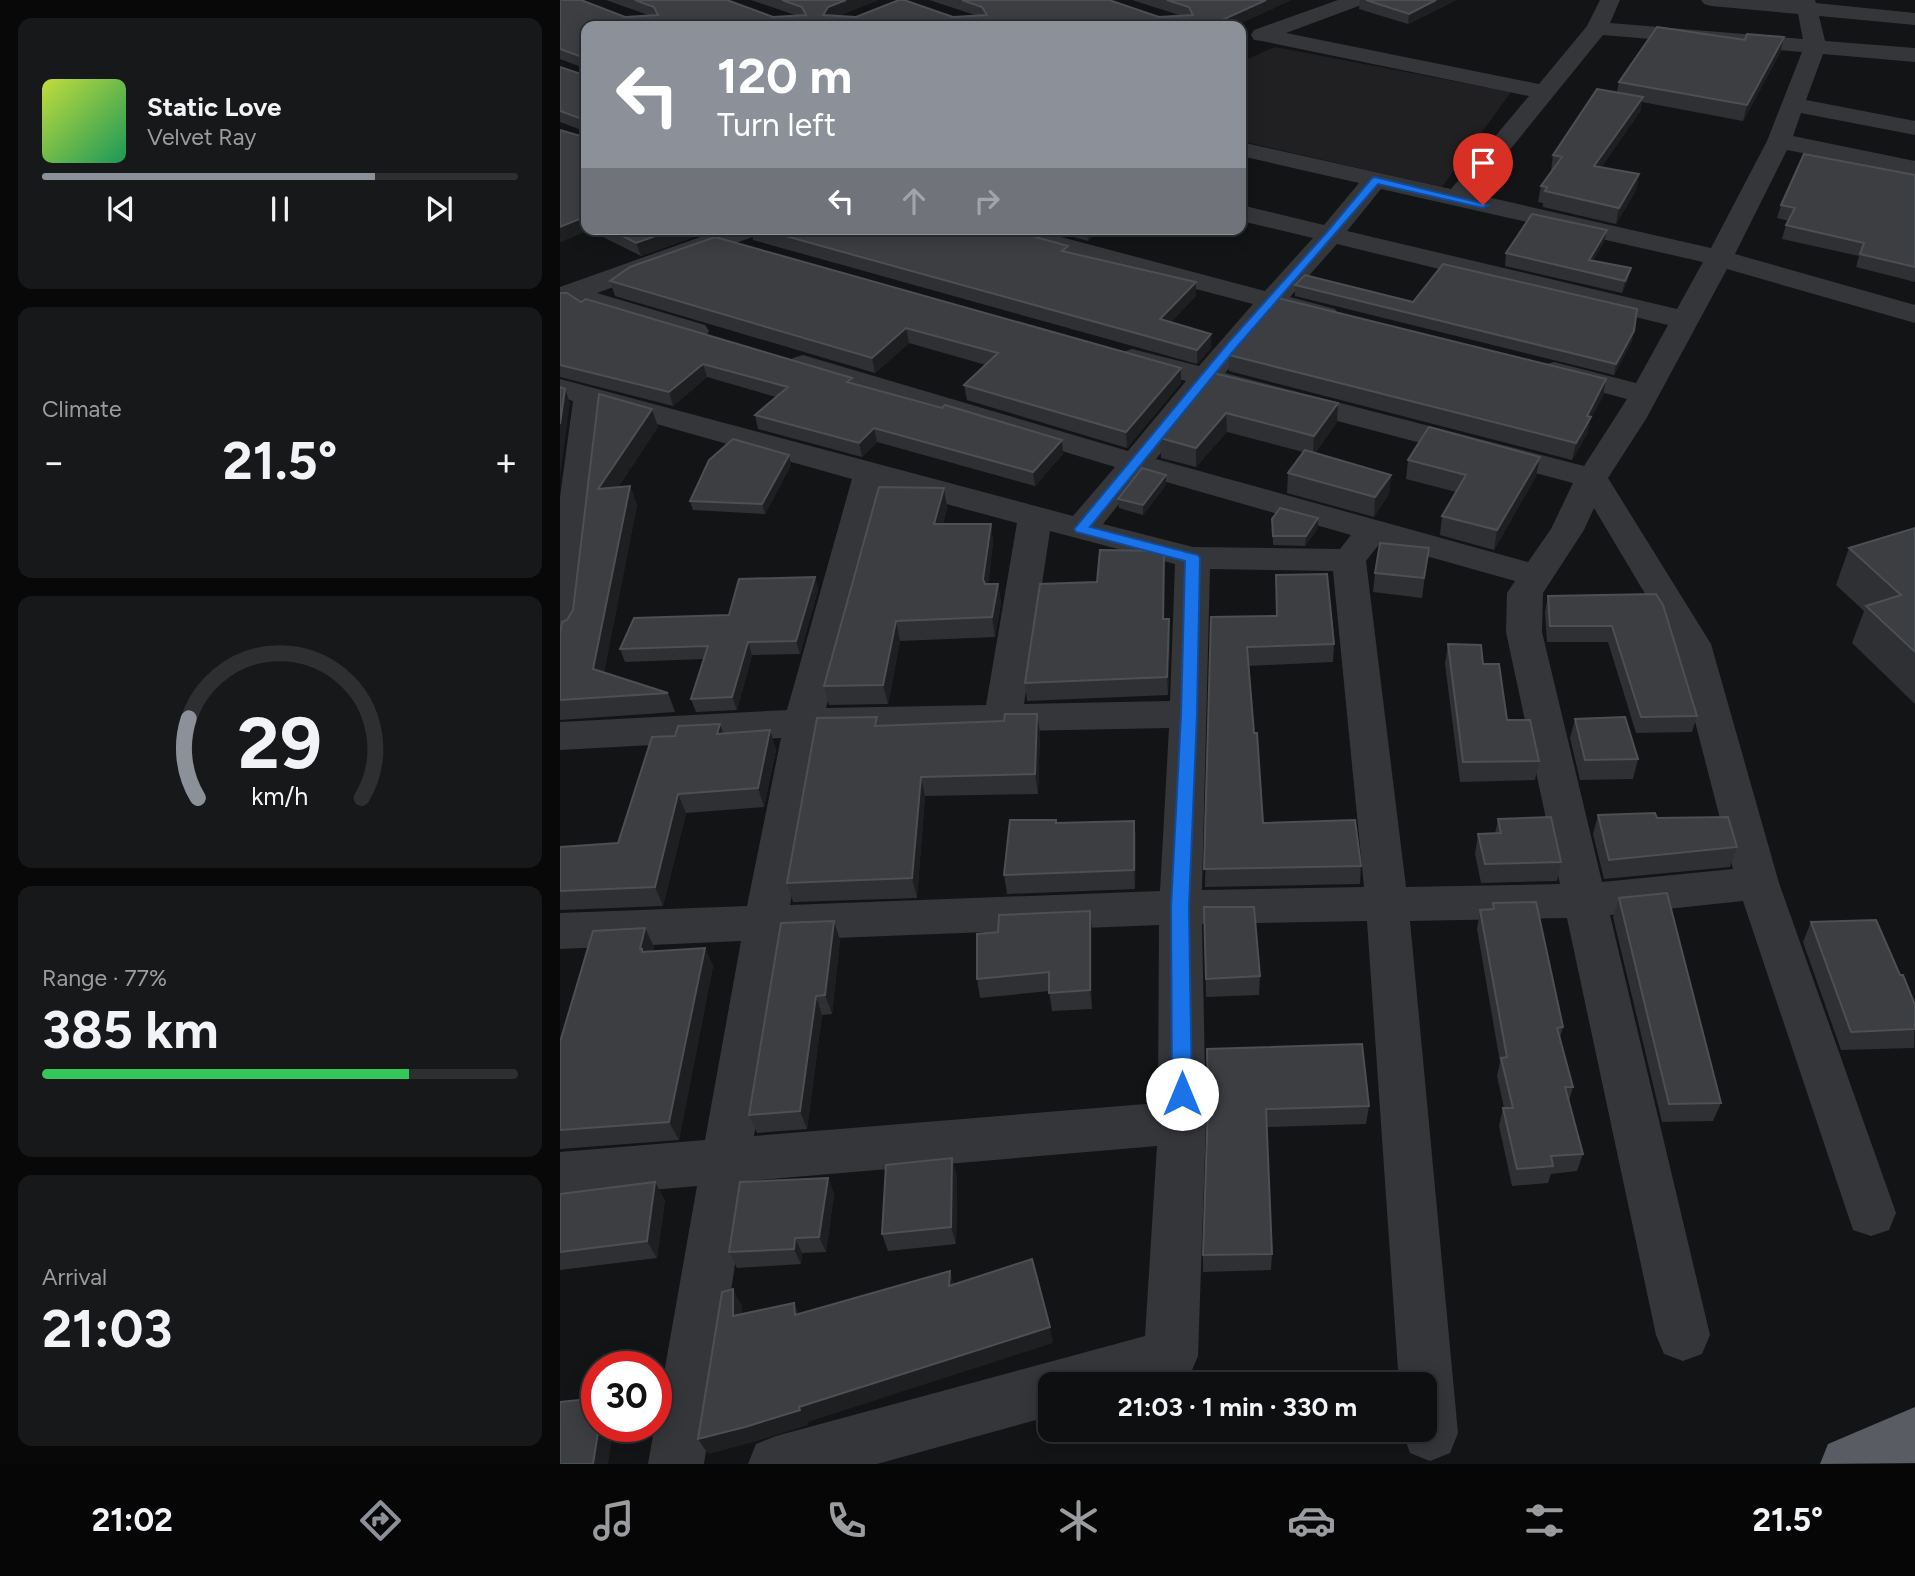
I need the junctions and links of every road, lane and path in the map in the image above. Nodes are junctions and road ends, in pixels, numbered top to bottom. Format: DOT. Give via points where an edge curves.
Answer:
graph roads {
  1 [pos="1299,0"];
  2 [pos="1357,0"];
  3 [pos="1610,0"];
  4 [pos="1711,0"];
  5 [pos="1806,4"];
  6 [pos="1331,10"];
  7 [pos="1915,19"];
  8 [pos="1597,28"];
  9 [pos="1251,39"];
  10 [pos="1815,46"];
  11 [pos="1915,55"];
  12 [pos="1546,92"];
  13 [pos="1794,105"];
  14 [pos="1915,128"];
  15 [pos="1779,141"];
  16 [pos="1246,150"];
  17 [pos="1915,168"];
  18 [pos="1375,180"];
  19 [pos="1457,199"];
  20 [pos="1246,214"];
  21 [pos="1331,234"];
  22 [pos="734,235"];
  23 [pos="1021,235"];
  24 [pos="772,256"];
  25 [pos="1719,258"];
  26 [pos="569,287"];
  27 [pos="1270,302"];
  28 [pos="1915,314"];
  29 [pos="1685,320"];
  30 [pos="1350,321"];
  31 [pos="728,341"];
  32 [pos="1100,349"];
  33 [pos="781,357"];
  34 [pos="1524,364"];
  35 [pos="1205,378"];
  36 [pos="574,392"];
  37 [pos="1644,394"];
  38 [pos="1135,463"];
  39 [pos="870,474"];
  40 [pos="1592,478"];
  41 [pos="1035,517"];
  42 [pos="1080,529"];
  43 [pos="1361,545"];
  44 [pos="1193,558"];
  45 [pos="1536,576"];
  46 [pos="560,629"];
  47 [pos="1189,715"];
  48 [pos="1003,718"];
  49 [pos="803,722"];
  50 [pos="560,736"];
  51 [pos="1758,883"];
  52 [pos="1586,901"];
  53 [pos="1387,903"];
  54 [pos="1180,907"];
  55 [pos="766,921"];
  56 [pos="560,931"];
  57 [pos="1182,1122"];
  58 [pos="727,1162"];
  59 [pos="560,1175"];
  60 [pos="1871,1213"];
  61 [pos="1683,1335"];
  62 [pos="1112,1372"];
  63 [pos="1425,1372"];
  64 [pos="1038,1392"];
  65 [pos="1915,1435"];
  66 [pos="676,1464"];
  67 [pos="776,1464"];
  68 [pos="1849,1464"];
  1 -- 6 [label="street"];
  2 -- 6 [label="street"];
  3 -- 8 [label="street"];
  4 -- 5 [label="street"];
  5 -- 7 [label="street"];
  5 -- 10 [label="street"];
  6 -- 9 [label="street"];
  8 -- 10 [label="street"];
  8 -- 12 [label="street"];
  9 -- 12 [label="street"];
  10 -- 11 [label="street"];
  10 -- 13 [label="street"];
  12 -- 19 [label="street"];
  13 -- 14 [label="street"];
  13 -- 15 [label="street"];
  15 -- 17 [label="street"];
  15 -- 25 [label="street"];
  16 -- 18 [label="street"];
  18 -- 19 [label="street"];
  18 -- 21 [label="street"];
  19 -- 25 [label="street"];
  20 -- 21 [label="street"];
  21 -- 27 [label="street"];
  21 -- 29 [label="street"];
  22 -- 24 [label="street"];
  22 -- 26 [label="street"];
  23 -- 27 [label="street"];
  25 -- 28 [label="street"];
  25 -- 29 [label="street"];
  26 -- 31 [label="street"];
  27 -- 30 [label="street"];
  27 -- 35 [label="street"];
  29 -- 37 [label="street"];
  32 -- 35 [label="street"];
  33 -- 38 [label="street"];
  34 -- 37 [label="street"];
  35 -- 38 [label="street"];
  35 -- 40 [label="street"];
  36 -- 39 [label="street"];
  36 -- 46 [label="street"];
  37 -- 40 [label="street"];
  38 -- 42 [label="street"];
  38 -- 43 [label="street"];
  39 -- 41 [label="street"];
  39 -- 49 [label="street"];
  40 -- 45 [label="street" via="1567,530"];
  40 -- 51 [label="street" via="1693,644"];
  41 -- 42 [label="street"];
  41 -- 48 [label="street"];
  42 -- 44 [label="street"];
  43 -- 44 [label="street"];
  43 -- 45 [label="street"];
  43 -- 53 [label="street"];
  44 -- 47 [label="street"];
  45 -- 52 [label="street" via="1525,593 1524,632"];
  47 -- 48 [label="street"];
  47 -- 54 [label="street"];
  48 -- 49 [label="street"];
  49 -- 50 [label="street"];
  49 -- 55 [label="street"];
  51 -- 52 [label="street"];
  51 -- 60 [label="street"];
  52 -- 53 [label="street"];
  52 -- 61 [label="street"];
  53 -- 54 [label="street"];
  53 -- 63 [label="street"];
  54 -- 55 [label="street"];
  54 -- 57 [label="street"];
  55 -- 56 [label="street"];
  55 -- 58 [label="street"];
  57 -- 58 [label="street"];
  57 -- 62 [label="street" via="1171,1356"];
  58 -- 59 [label="street"];
  58 -- 66 [label="street"];
  64 -- 67 [label="street"];
  65 -- 68 [label="highway"];
}
